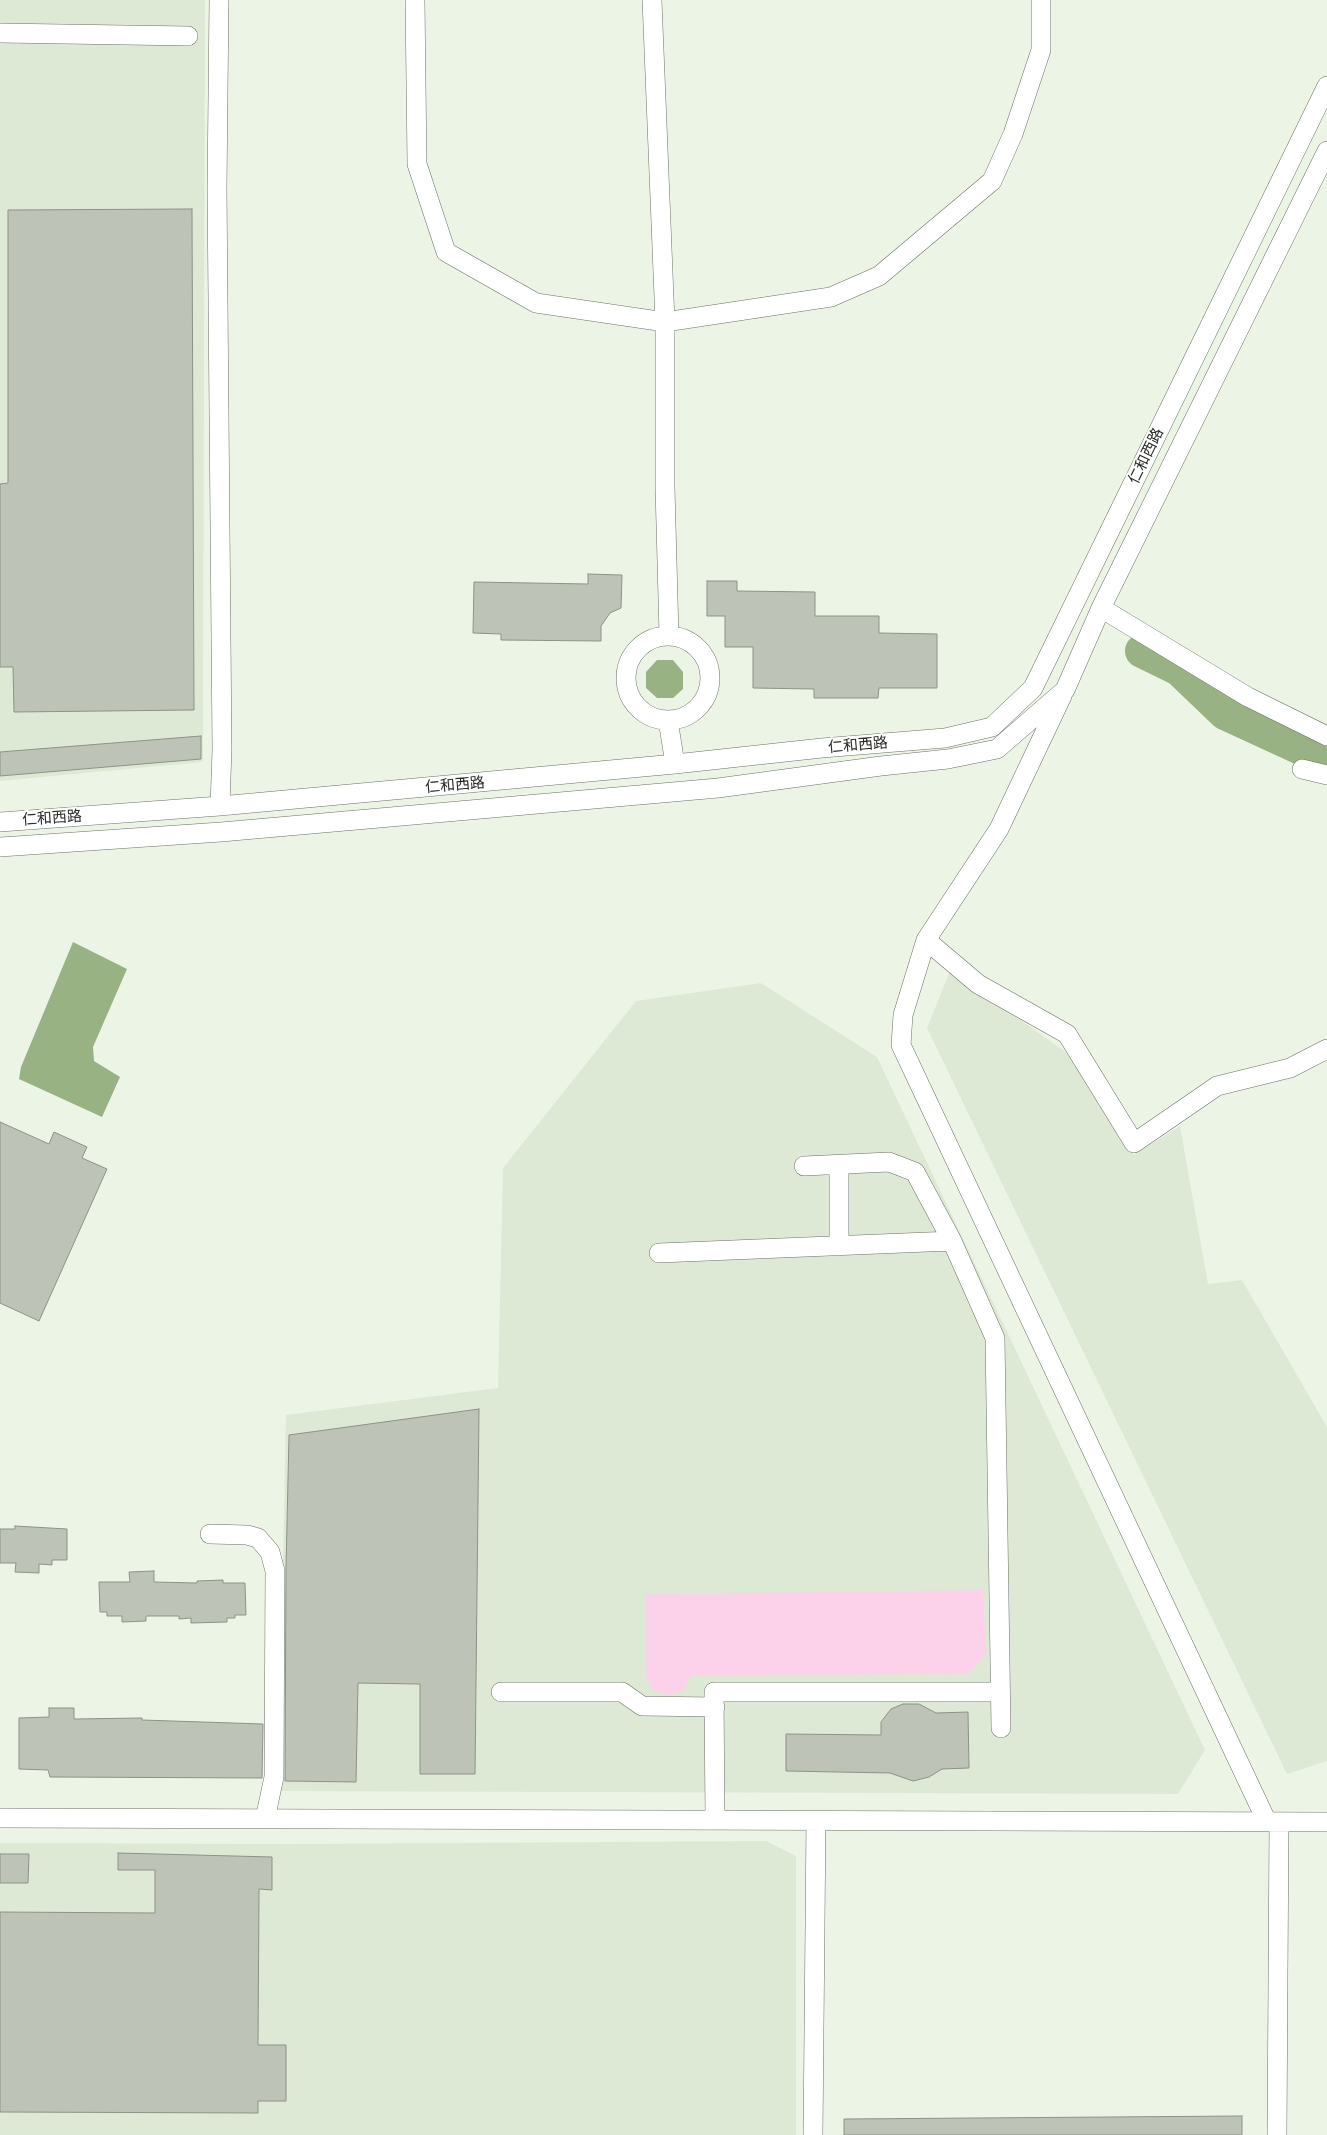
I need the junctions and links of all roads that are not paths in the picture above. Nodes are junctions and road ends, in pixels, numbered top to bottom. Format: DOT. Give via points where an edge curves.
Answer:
graph roads {
  1 [pos="219,0"];
  2 [pos="415,0"];
  3 [pos="652,0"];
  4 [pos="1041,0"];
  5 [pos="0,34"];
  6 [pos="188,36"];
  7 [pos="1327,86"];
  8 [pos="1327,151"];
  9 [pos="666,322"];
  10 [pos="1101,608"];
  11 [pos="669,635"];
  12 [pos="1065,690"];
  13 [pos="668,720"];
  14 [pos="1327,736"];
  15 [pos="712,760"];
  16 [pos="675,764"];
  17 [pos="1302,769"];
  18 [pos="1327,775"];
  19 [pos="718,788"];
  20 [pos="220,806"];
  21 [pos="0,822"];
  22 [pos="0,847"];
  23 [pos="926,940"];
  24 [pos="1327,1050"];
  25 [pos="838,1165"];
  26 [pos="804,1166"];
  27 [pos="952,1241"];
  28 [pos="838,1246"];
  29 [pos="659,1253"];
  30 [pos="210,1534"];
  31 [pos="500,1692"];
  32 [pos="999,1692"];
  33 [pos="715,1707"];
  34 [pos="1001,1728"];
  35 [pos="0,1818"];
  36 [pos="265,1819"];
  37 [pos="715,1820"];
  38 [pos="816,1820"];
  39 [pos="1273,1822"];
  40 [pos="1327,1822"];
  41 [pos="813,2135"];
  42 [pos="1277,2135"];
  1 -- 20 [label="street"];
  2 -- 9 [label="street" via="418,164 446,252 536,302"];
  3 -- 9 [label="street"];
  4 -- 9 [label="street" via="1041,50 1013,134 992,180 879,276 831,298"];
  5 -- 6 [label="street"];
  7 -- 15 [label="street, 仁和西路" via="1033,688 992,727 945,738"];
  8 -- 10 [label="street, 仁和西路"];
  9 -- 11 [label="street"];
  10 -- 12 [label="street, 仁和西路"];
  10 -- 14 [label="street" via="1248,697"];
  11 -- 13 [label="street" via="694,644 703,654 710,679 701,704 691,713"];
  11 -- 13 [label="street" via="654,637 642,644 626,669 630,697 639,709"];
  12 -- 19 [label="street, 仁和西路" via="997,748 948,759"];
  12 -- 23 [label="street" via="1000,829"];
  13 -- 16 [label="street"];
  15 -- 16 [label="street, 仁和西路"];
  15 -- 19 [label="street"];
  16 -- 20 [label="street, 仁和西路"];
  17 -- 18 [label="street"];
  19 -- 22 [label="street, 仁和西路" via="221,832"];
  20 -- 21 [label="street, 仁和西路"];
  23 -- 24 [label="street" via="978,984 1067,1034 1134,1143 1217,1086 1290,1068"];
  23 -- 39 [label="street" via="903,1016 901,1046"];
  25 -- 26 [label="street"];
  25 -- 27 [label="street" via="889,1162 915,1172"];
  25 -- 28 [label="street"];
  27 -- 28 [label="street"];
  27 -- 32 [label="street" via="995,1338"];
  28 -- 29 [label="street"];
  30 -- 36 [label="street" via="258,1538 270,1552 275,1571 274,1777"];
  31 -- 33 [label="street" via="622,1692 642,1706"];
  32 -- 33 [label="street" via="714,1692"];
  32 -- 34 [label="street"];
  33 -- 37 [label="street"];
  35 -- 36 [label="street"];
  36 -- 37 [label="street"];
  37 -- 38 [label="street"];
  38 -- 39 [label="street"];
  38 -- 41 [label="street"];
  39 -- 40 [label="street"];
  39 -- 42 [label="street"];
}
